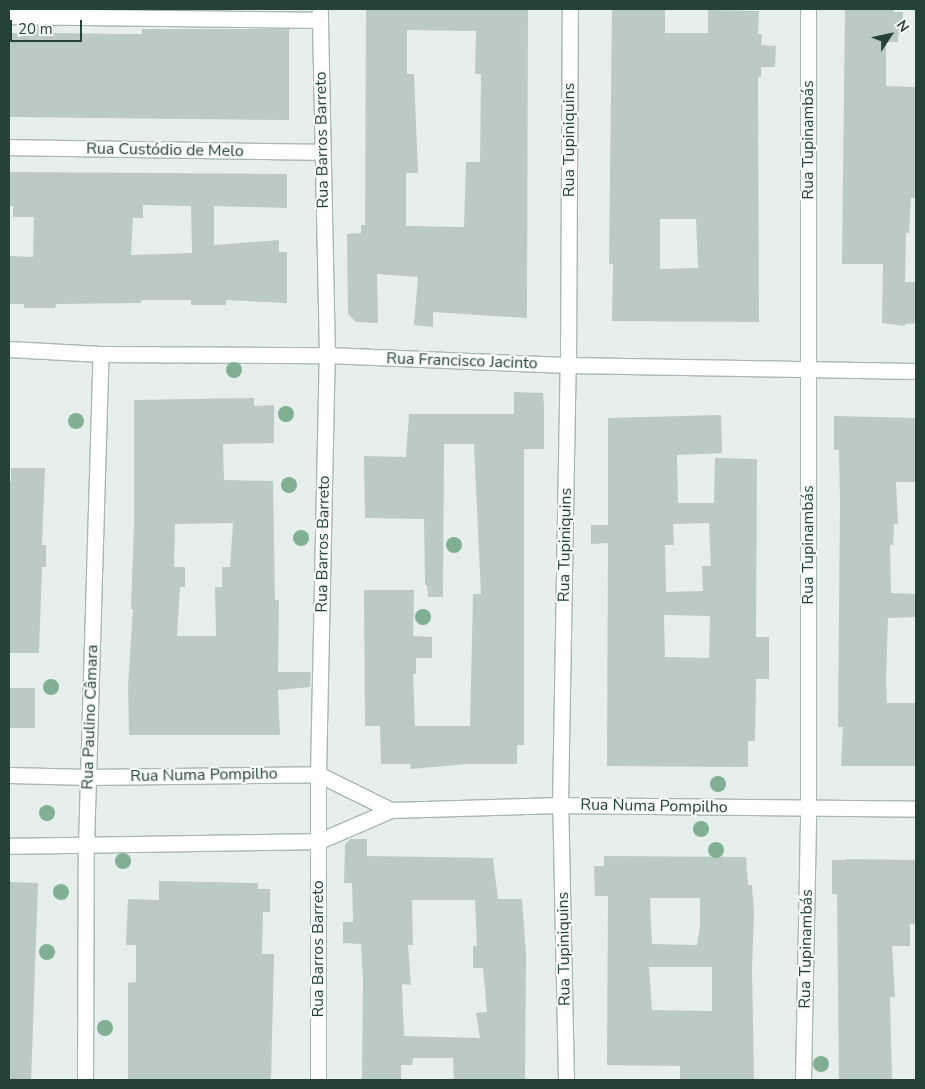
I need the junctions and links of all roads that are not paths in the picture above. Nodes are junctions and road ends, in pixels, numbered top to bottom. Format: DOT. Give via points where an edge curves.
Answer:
graph roads {
  1 [pos="570,9"];
  2 [pos="808,9"];
  3 [pos="170,14"];
  4 [pos="320,14"];
  5 [pos="9,16"];
  6 [pos="9,147"];
  7 [pos="322,152"];
  8 [pos="9,349"];
  9 [pos="101,354"];
  10 [pos="327,355"];
  11 [pos="568,365"];
  12 [pos="808,368"];
  13 [pos="916,371"];
  14 [pos="318,774"];
  15 [pos="9,775"];
  16 [pos="88,777"];
  17 [pos="560,805"];
  18 [pos="808,809"];
  19 [pos="916,809"];
  20 [pos="391,810"];
  21 [pos="319,841"];
  22 [pos="9,846"];
  23 [pos="86,846"];
  24 [pos="86,1080"];
  25 [pos="318,1080"];
  26 [pos="566,1080"];
  27 [pos="803,1080"];
  1 -- 11 [label="street, Rua Tupiniquins"];
  2 -- 12 [label="street, Rua Tupinambás"];
  3 -- 4 [label="street"];
  3 -- 5 [label="street"];
  4 -- 7 [label="street, Rua Barros Barreto"];
  6 -- 7 [label="street, Rua Custódio de Melo"];
  7 -- 10 [label="street, Rua Barros Barreto"];
  8 -- 9 [label="street, Rua Francisco Jacinto"];
  9 -- 10 [label="street, Rua Francisco Jacinto"];
  9 -- 16 [label="street, Rua Paulino Câmara"];
  10 -- 11 [label="street, Rua Francisco Jacinto"];
  10 -- 14 [label="street, Rua Barros Barreto"];
  11 -- 12 [label="street, Rua Francisco Jacinto"];
  11 -- 17 [label="street, Rua Tupiniquins"];
  12 -- 13 [label="street, Rua Francisco Jacinto"];
  12 -- 18 [label="street, Rua Tupinambás"];
  14 -- 16 [label="street, Rua Numa Pompilho"];
  14 -- 20 [label="street, Rua Numa Pompilho"];
  14 -- 21 [label="street, Rua Barros Barreto"];
  15 -- 16 [label="street, Rua Numa Pompilho"];
  16 -- 23 [label="street, Rua Paulino Câmara"];
  17 -- 18 [label="street, Rua Numa Pompilho"];
  17 -- 20 [label="street, Rua Numa Pompilho"];
  17 -- 26 [label="street, Rua Tupiniquins"];
  18 -- 19 [label="street, Rua Numa Pompilho"];
  18 -- 27 [label="street, Rua Tupinambás"];
  20 -- 21 [label="street, Rua Numa Pompilho"];
  21 -- 23 [label="street, Rua Numa Pompilho"];
  21 -- 25 [label="street, Rua Barros Barreto"];
  22 -- 23 [label="street, Rua Numa Pompilho"];
  23 -- 24 [label="street, Rua Paulino Câmara"];
}
